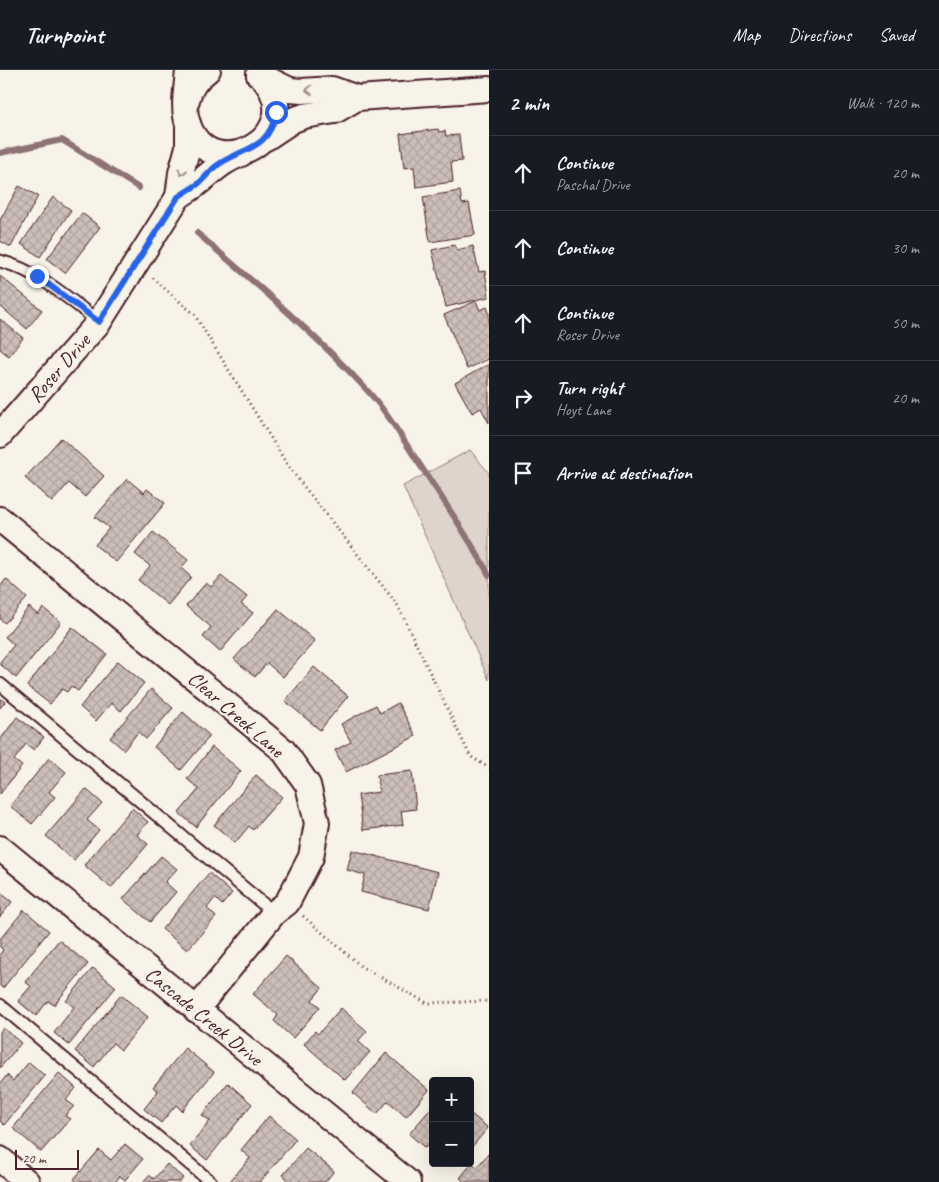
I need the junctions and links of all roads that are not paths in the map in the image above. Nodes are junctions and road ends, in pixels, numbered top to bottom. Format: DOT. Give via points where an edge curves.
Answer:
graph roads {
  1 [pos="188,70"];
  2 [pos="208,70"];
  3 [pos="256,72"];
  4 [pos="489,89"];
  5 [pos="356,98"];
  6 [pos="187,115"];
  7 [pos="266,138"];
  8 [pos="247,152"];
  9 [pos="178,197"];
  10 [pos="0,260"];
  11 [pos="99,322"];
  12 [pos="0,435"];
  13 [pos="0,519"];
  14 [pos="0,684"];
  15 [pos="0,848"];
  16 [pos="280,908"];
  17 [pos="0,1006"];
  18 [pos="196,1010"];
  19 [pos="0,1159"];
  20 [pos="25,1181"];
  21 [pos="211,1182"];
  22 [pos="408,1182"];
  1 -- 6 [label="street"];
  2 -- 6 [label="street" via="191,87"];
  5 -- 3 [label="street, one-way" via="332,89 290,90"];
  3 -- 7 [label="street" via="272,91 275,104 274,121"];
  4 -- 5 [label="street"];
  5 -- 7 [label="street" via="335,112 293,120"];
  6 -- 8 [label="street" via="198,140 211,150 228,154"];
  6 -- 9 [label="street, one-way" via="188,147"];
  7 -- 8 [label="street"];
  8 -- 9 [label="street" via="222,163"];
  9 -- 11 [label="street, Roser Drive"];
  10 -- 11 [label="lane" via="37,276"];
  11 -- 12 [label="street, Roser Drive"];
  13 -- 16 [label="street, Clear Creek Lane" via="283,750 308,785 316,823 311,857"];
  14 -- 16 [label="lane"];
  15 -- 18 [label="street, Cascade Creek Drive"];
  16 -- 18 [label="street, Clear Creek Lane"];
  17 -- 21 [label="lane"];
  18 -- 22 [label="street, Cascade Creek Drive"];
  19 -- 20 [label="street"];
}
